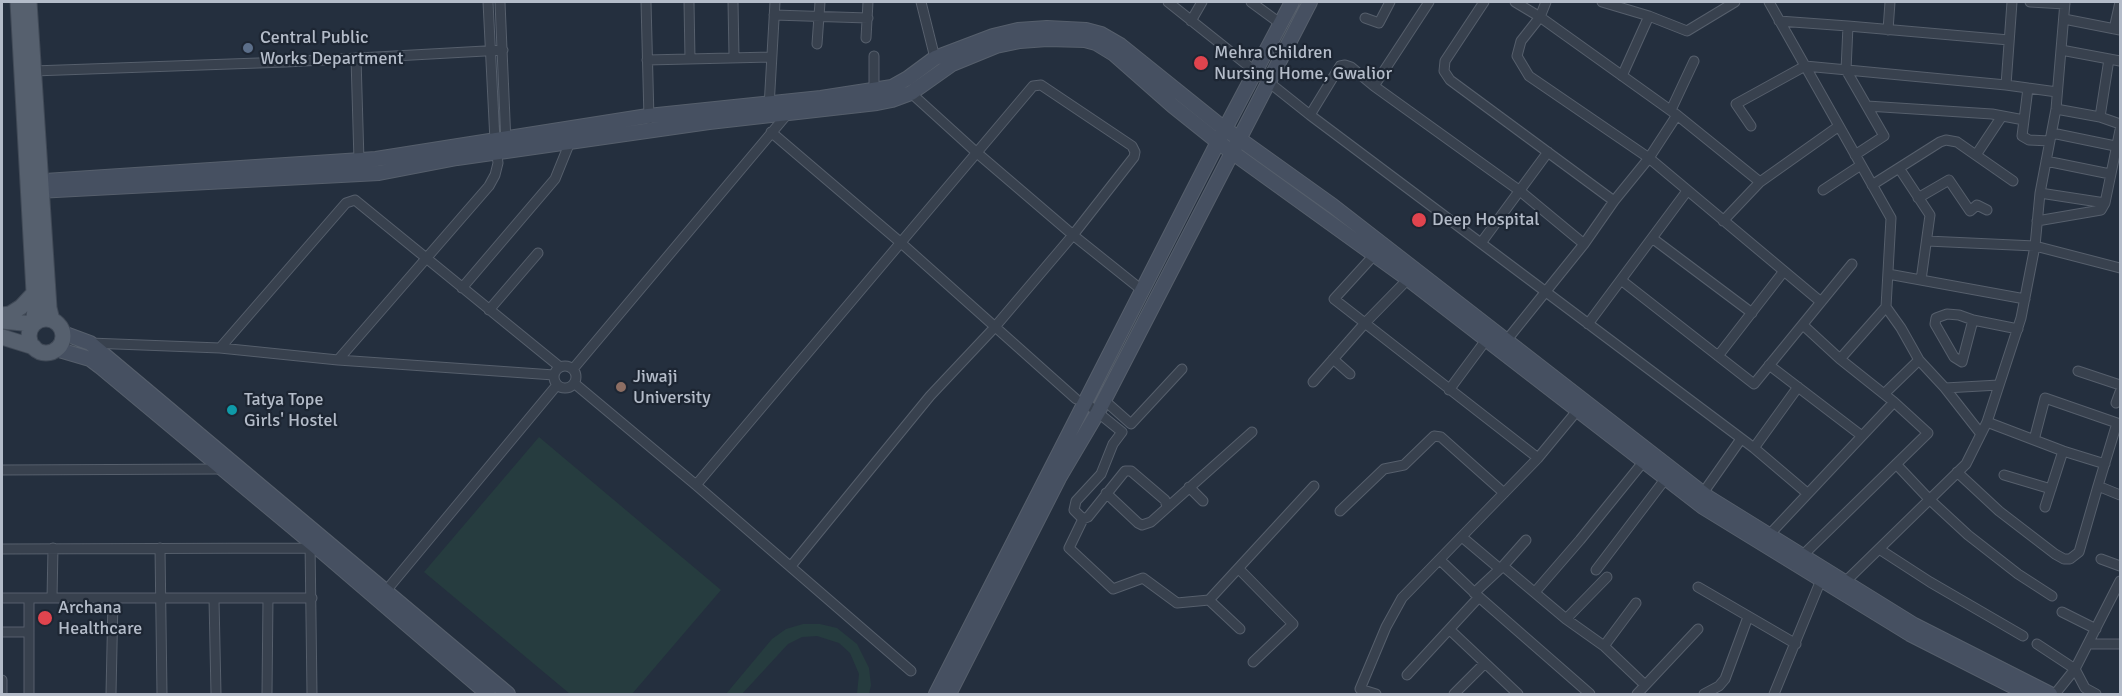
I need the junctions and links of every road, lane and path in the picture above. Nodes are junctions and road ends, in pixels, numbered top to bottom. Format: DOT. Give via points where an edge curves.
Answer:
graph roads {
  1 [pos="18,2"];
  2 [pos="29,2"];
  3 [pos="488,2"];
  4 [pos="500,2"];
  5 [pos="646,2"];
  6 [pos="689,2"];
  7 [pos="733,2"];
  8 [pos="775,2"];
  9 [pos="820,2"];
  10 [pos="868,2"];
  11 [pos="921,2"];
  12 [pos="1168,2"];
  13 [pos="1202,2"];
  14 [pos="1251,2"];
  15 [pos="1292,2"];
  16 [pos="1310,2"];
  17 [pos="1390,2"];
  18 [pos="1429,2"];
  19 [pos="1485,2"];
  20 [pos="1515,2"];
  21 [pos="1546,2"];
  22 [pos="1602,2"];
  23 [pos="1735,2"];
  24 [pos="1768,2"];
  25 [pos="1890,2"];
  26 [pos="2012,2"];
  27 [pos="2030,2"];
  28 [pos="2035,2"];
  29 [pos="2120,2"];
  30 [pos="2065,3"];
  31 [pos="774,15"];
  32 [pos="1649,16"];
  33 [pos="819,17"];
  34 [pos="1540,17"];
  35 [pos="868,18"];
  36 [pos="1365,18"];
  37 [pos="2064,20"];
  38 [pos="1191,21"];
  39 [pos="1779,21"];
  40 [pos="1281,24"];
  41 [pos="1848,26"];
  42 [pos="1888,30"];
  43 [pos="2117,30"];
  44 [pos="1072,34"];
  45 [pos="867,38"];
  46 [pos="2009,40"];
  47 [pos="817,44"];
  48 [pos="491,50"];
  49 [pos="503,50"];
  50 [pos="2061,50"];
  51 [pos="734,56"];
  52 [pos="874,56"];
  53 [pos="771,57"];
  54 [pos="356,58"];
  55 [pos="935,58"];
  56 [pos="690,59"];
  57 [pos="2109,59"];
  58 [pos="647,60"];
  59 [pos="1694,61"];
  60 [pos="2121,61"];
  61 [pos="1805,66"];
  62 [pos="1846,70"];
  63 [pos="33,71"];
  64 [pos="1256,72"];
  65 [pos="927,73"];
  66 [pos="1623,76"];
  67 [pos="1268,82"];
  68 [pos="2006,85"];
  69 [pos="1374,86"];
  70 [pos="2028,88"];
  71 [pos="874,90"];
  72 [pos="2057,92"];
  73 [pos="911,93"];
  74 [pos="1867,106"];
  75 [pos="769,108"];
  76 [pos="2056,109"];
  77 [pos="789,112"];
  78 [pos="1674,112"];
  79 [pos="1310,115"];
  80 [pos="648,116"];
  81 [pos="2002,116"];
  82 [pos="2100,117"];
  83 [pos="2024,120"];
  84 [pos="2121,124"];
  85 [pos="1751,126"];
  86 [pos="1839,126"];
  87 [pos="1225,128"];
  88 [pos="2121,130"];
  89 [pos="650,131"];
  90 [pos="771,132"];
  91 [pos="2051,137"];
  92 [pos="1239,138"];
  93 [pos="570,142"];
  94 [pos="1218,142"];
  95 [pos="501,146"];
  96 [pos="2118,147"];
  97 [pos="976,152"];
  98 [pos="1231,152"];
  99 [pos="1548,152"];
  100 [pos="1855,155"];
  101 [pos="1976,155"];
  102 [pos="1650,158"];
  103 [pos="359,161"];
  104 [pos="2046,162"];
  105 [pos="1861,165"];
  106 [pos="1899,168"];
  107 [pos="2110,174"];
  108 [pos="1760,182"];
  109 [pos="2013,182"];
  110 [pos="1872,184"];
  111 [pos="34,187"];
  112 [pos="1823,190"];
  113 [pos="1520,191"];
  114 [pos="1687,191"];
  115 [pos="2040,193"];
  116 [pos="1918,198"];
  117 [pos="1311,199"];
  118 [pos="1614,201"];
  119 [pos="2105,203"];
  120 [pos="1987,210"];
  121 [pos="1723,221"];
  122 [pos="2037,221"];
  123 [pos="1072,235"];
  124 [pos="1652,238"];
  125 [pos="900,242"];
  126 [pos="1927,242"];
  127 [pos="1481,243"];
  128 [pos="1584,244"];
  129 [pos="2035,246"];
  130 [pos="538,253"];
  131 [pos="1375,254"];
  132 [pos="426,259"];
  133 [pos="1852,264"];
  134 [pos="2121,268"];
  135 [pos="1784,272"];
  136 [pos="1888,274"];
  137 [pos="1412,275"];
  138 [pos="1621,280"];
  139 [pos="1921,280"];
  140 [pos="462,288"];
  141 [pos="1143,291"];
  142 [pos="1546,292"];
  143 [pos="34,293"];
  144 [pos="2025,298"];
  145 [pos="1821,302"];
  146 [pos="1886,307"];
  147 [pos="489,310"];
  148 [pos="1752,313"];
  149 [pos="2,315"];
  150 [pos="52,320"];
  151 [pos="1973,320"];
  152 [pos="2,321"];
  153 [pos="1365,323"];
  154 [pos="33,324"];
  155 [pos="1588,324"];
  156 [pos="1803,325"];
  157 [pos="994,328"];
  158 [pos="2018,329"];
  159 [pos="63,333"];
  160 [pos="1490,335"];
  161 [pos="2,337"];
  162 [pos="1506,341"];
  163 [pos="92,344"];
  164 [pos="34,348"];
  165 [pos="220,348"];
  166 [pos="56,349"];
  167 [pos="1718,356"];
  168 [pos="87,358"];
  169 [pos="1333,359"];
  170 [pos="1840,359"];
  171 [pos="339,360"];
  172 [pos="1919,360"];
  173 [pos="1769,365"];
  174 [pos="573,369"];
  175 [pos="1182,369"];
  176 [pos="2078,371"];
  177 [pos="1350,374"];
  178 [pos="557,376"];
  179 [pos="1314,382"];
  180 [pos="574,383"];
  181 [pos="1999,385"];
  182 [pos="2121,385"];
  183 [pos="1798,387"];
  184 [pos="1945,388"];
  185 [pos="1449,390"];
  186 [pos="2121,392"];
  187 [pos="1884,394"];
  188 [pos="1894,402"];
  189 [pos="1091,403"];
  190 [pos="2116,403"];
  191 [pos="1581,406"];
  192 [pos="1987,422"];
  193 [pos="1131,424"];
  194 [pos="1122,432"];
  195 [pos="1252,432"];
  196 [pos="1981,434"];
  197 [pos="1862,436"];
  198 [pos="1742,439"];
  199 [pos="2034,440"];
  200 [pos="1754,448"];
  201 [pos="2063,451"];
  202 [pos="1538,458"];
  203 [pos="1644,461"];
  204 [pos="1896,464"];
  205 [pos="2105,464"];
  206 [pos="222,469"];
  207 [pos="2,470"];
  208 [pos="1957,472"];
  209 [pos="2004,475"];
  210 [pos="1666,478"];
  211 [pos="696,484"];
  212 [pos="1314,486"];
  213 [pos="2098,486"];
  214 [pos="1189,488"];
  215 [pos="2051,489"];
  216 [pos="1106,493"];
  217 [pos="1504,493"];
  218 [pos="1703,493"];
  219 [pos="1807,493"];
  220 [pos="2121,495"];
  221 [pos="1929,500"];
  222 [pos="1203,501"];
  223 [pos="1167,507"];
  224 [pos="2045,507"];
  225 [pos="1340,511"];
  226 [pos="1083,519"];
  227 [pos="1769,535"];
  228 [pos="1462,537"];
  229 [pos="1526,540"];
  230 [pos="310,545"];
  231 [pos="53,548"];
  232 [pos="160,548"];
  233 [pos="2,549"];
  234 [pos="1879,549"];
  235 [pos="1802,556"];
  236 [pos="2101,559"];
  237 [pos="1440,560"];
  238 [pos="791,566"];
  239 [pos="2121,566"];
  240 [pos="1501,567"];
  241 [pos="1239,569"];
  242 [pos="1596,570"];
  243 [pos="1823,575"];
  244 [pos="1607,577"];
  245 [pos="2121,581"];
  246 [pos="1845,582"];
  247 [pos="1698,587"];
  248 [pos="385,592"];
  249 [pos="1534,592"];
  250 [pos="1476,595"];
  251 [pos="2052,596"];
  252 [pos="2,598"];
  253 [pos="29,598"];
  254 [pos="52,598"];
  255 [pos="268,598"];
  256 [pos="312,598"];
  257 [pos="113,599"];
  258 [pos="161,599"];
  259 [pos="214,599"];
  260 [pos="1209,600"];
  261 [pos="1636,603"];
  262 [pos="2062,612"];
  263 [pos="1748,617"];
  264 [pos="1566,619"];
  265 [pos="1240,629"];
  266 [pos="1698,629"];
  267 [pos="2096,629"];
  268 [pos="1450,630"];
  269 [pos="2,632"];
  270 [pos="29,632"];
  271 [pos="2023,636"];
  272 [pos="1796,644"];
  273 [pos="2037,644"];
  274 [pos="2088,644"];
  275 [pos="2121,644"];
  276 [pos="1604,646"];
  277 [pos="1253,662"];
  278 [pos="1485,663"];
  279 [pos="2075,669"];
  280 [pos="911,671"];
  281 [pos="1407,675"];
  282 [pos="2,680"];
  283 [pos="1645,685"];
  284 [pos="1359,692"];
  285 [pos="2,694"];
  286 [pos="29,694"];
  287 [pos="111,694"];
  288 [pos="162,694"];
  289 [pos="216,694"];
  290 [pos="267,694"];
  291 [pos="312,694"];
  292 [pos="488,694"];
  293 [pos="508,694"];
  294 [pos="936,694"];
  295 [pos="949,694"];
  296 [pos="1376,694"];
  297 [pos="1454,694"];
  298 [pos="1518,694"];
  299 [pos="1590,694"];
  300 [pos="1636,694"];
  301 [pos="1704,694"];
  302 [pos="1774,694"];
  303 [pos="2028,694"];
  304 [pos="2052,694"];
  305 [pos="2096,694"];
  1 -- 111 [label="main road"];
  2 -- 63 [label="main road"];
  3 -- 48 [label="street"];
  4 -- 49 [label="street"];
  5 -- 58 [label="street"];
  6 -- 56 [label="street"];
  7 -- 51 [label="street"];
  8 -- 31 [label="street"];
  9 -- 33 [label="street"];
  10 -- 35 [label="street"];
  11 -- 55 [label="street"];
  12 -- 38 [label="street"];
  13 -- 38 [label="street"];
  14 -- 40 [label="street"];
  15 -- 40 [label="main road"];
  16 -- 67 [label="main road"];
  17 -- 36 [label="street" via="1379,23"];
  18 -- 69 [label="street"];
  19 -- 99 [label="street" via="1445,61 1444,71 1450,80"];
  20 -- 34 [label="street"];
  21 -- 34 [label="street"];
  22 -- 32 [label="street"];
  23 -- 32 [label="street" via="1687,31"];
  24 -- 39 [label="street"];
  25 -- 42 [label="street"];
  26 -- 46 [label="street"];
  27 -- 28 [label="street"];
  28 -- 30 [label="street"];
  29 -- 43 [label="street"];
  30 -- 37 [label="street"];
  31 -- 33 [label="street"];
  31 -- 53 [label="street"];
  32 -- 66 [label="street"];
  33 -- 35 [label="street"];
  33 -- 47 [label="street"];
  34 -- 66 [label="street"];
  34 -- 102 [label="street" via="1521,41 1517,56 1528,76"];
  35 -- 45 [label="street"];
  37 -- 43 [label="street"];
  37 -- 50 [label="street"];
  38 -- 64 [label="street"];
  39 -- 41 [label="street"];
  39 -- 61 [label="street"];
  40 -- 64 [label="main road"];
  41 -- 42 [label="street"];
  41 -- 62 [label="street"];
  42 -- 46 [label="street"];
  44 -- 55 [label="main road" via="1018,30"];
  44 -- 65 [label="main road" via="996,46"];
  44 -- 87 [label="main road" via="1101,34 1120,45"];
  44 -- 94 [label="main road" via="1114,54"];
  46 -- 68 [label="street"];
  48 -- 49 [label="street"];
  48 -- 54 [label="street"];
  48 -- 95 [label="street"];
  49 -- 95 [label="street"];
  50 -- 57 [label="street"];
  50 -- 72 [label="street"];
  51 -- 53 [label="street"];
  51 -- 56 [label="street"];
  52 -- 71 [label="street"];
  53 -- 75 [label="street"];
  54 -- 63 [label="street"];
  54 -- 103 [label="street"];
  55 -- 65 [label="main road"];
  56 -- 58 [label="street"];
  57 -- 60 [label="street"];
  57 -- 82 [label="street"];
  58 -- 80 [label="street"];
  59 -- 78 [label="street"];
  61 -- 62 [label="street"];
  61 -- 85 [label="street" via="1736,104"];
  61 -- 86 [label="street"];
  62 -- 68 [label="street"];
  62 -- 74 [label="street"];
  63 -- 111 [label="main road"];
  64 -- 67 [label="street"];
  64 -- 87 [label="main road"];
  65 -- 71 [label="main road"];
  65 -- 73 [label="main road"];
  66 -- 78 [label="street"];
  67 -- 79 [label="street"];
  67 -- 92 [label="main road"];
  68 -- 70 [label="street"];
  69 -- 79 [label="street" via="1351,67 1340,66"];
  69 -- 113 [label="street"];
  70 -- 72 [label="street"];
  70 -- 83 [label="street"];
  71 -- 75 [label="main road"];
  72 -- 76 [label="street"];
  73 -- 77 [label="main road" via="877,103"];
  73 -- 97 [label="street"];
  74 -- 81 [label="street"];
  74 -- 100 [label="street" via="1884,136"];
  75 -- 77 [label="main road"];
  75 -- 80 [label="main road"];
  75 -- 89 [label="main road"];
  76 -- 82 [label="street"];
  76 -- 91 [label="street"];
  77 -- 90 [label="street"];
  78 -- 102 [label="street"];
  78 -- 108 [label="street"];
  79 -- 127 [label="street"];
  80 -- 89 [label="street"];
  80 -- 95 [label="main road"];
  81 -- 83 [label="street"];
  81 -- 101 [label="street"];
  82 -- 84 [label="street"];
  83 -- 91 [label="street" via="2022,136 2034,141"];
  86 -- 100 [label="street"];
  86 -- 108 [label="street"];
  87 -- 92 [label="main road"];
  87 -- 94 [label="main road"];
  88 -- 96 [label="street"];
  89 -- 93 [label="main road"];
  90 -- 125 [label="street"];
  90 -- 174 [label="street"];
  91 -- 96 [label="street"];
  91 -- 104 [label="street"];
  92 -- 98 [label="main road"];
  92 -- 117 [label="main road"];
  93 -- 95 [label="main road"];
  93 -- 140 [label="street" via="549,186"];
  94 -- 98 [label="main road"];
  94 -- 141 [label="main road"];
  95 -- 103 [label="main road"];
  95 -- 111 [label="main road" via="379,173"];
  95 -- 132 [label="street" via="489,186"];
  96 -- 107 [label="street"];
  97 -- 123 [label="street"];
  97 -- 123 [label="street" via="1036,84 1132,146 1134,157"];
  97 -- 125 [label="street"];
  98 -- 117 [label="main road"];
  98 -- 189 [label="main road"];
  99 -- 113 [label="street"];
  99 -- 118 [label="street"];
  100 -- 105 [label="street"];
  101 -- 106 [label="street" via="1957,142 1940,141"];
  101 -- 109 [label="street"];
  102 -- 114 [label="street"];
  102 -- 118 [label="street"];
  103 -- 111 [label="main road"];
  104 -- 107 [label="street"];
  104 -- 115 [label="street"];
  105 -- 110 [label="street"];
  105 -- 112 [label="street"];
  106 -- 110 [label="street"];
  106 -- 116 [label="street"];
  107 -- 119 [label="street"];
  108 -- 121 [label="street"];
  110 -- 136 [label="street" via="1891,218"];
  111 -- 143 [label="main road"];
  111 -- 150 [label="main road"];
  113 -- 127 [label="street"];
  113 -- 128 [label="street"];
  114 -- 121 [label="street"];
  114 -- 124 [label="street"];
  115 -- 119 [label="street"];
  115 -- 122 [label="street"];
  116 -- 120 [label="street" via="1949,180 1970,211 1977,205"];
  116 -- 126 [label="street" via="1930,215"];
  117 -- 131 [label="main road"];
  117 -- 137 [label="main road"];
  118 -- 128 [label="street"];
  119 -- 122 [label="street" via="2094,213"];
  121 -- 135 [label="street"];
  122 -- 129 [label="street"];
  123 -- 141 [label="street"];
  123 -- 157 [label="street"];
  124 -- 138 [label="street"];
  124 -- 148 [label="street"];
  125 -- 157 [label="street"];
  125 -- 211 [label="street"];
  126 -- 129 [label="street"];
  126 -- 139 [label="street"];
  127 -- 142 [label="street"];
  128 -- 142 [label="street"];
  129 -- 134 [label="street"];
  129 -- 144 [label="street"];
  130 -- 147 [label="street"];
  131 -- 137 [label="main road"];
  131 -- 153 [label="street" via="1334,299"];
  132 -- 140 [label="street"];
  132 -- 165 [label="street" via="360,203 350,200"];
  132 -- 171 [label="street"];
  133 -- 145 [label="street"];
  135 -- 145 [label="street"];
  135 -- 148 [label="street"];
  136 -- 139 [label="street"];
  136 -- 146 [label="street"];
  137 -- 153 [label="street"];
  137 -- 160 [label="main road"];
  138 -- 155 [label="street"];
  138 -- 167 [label="street"];
  139 -- 144 [label="street"];
  140 -- 147 [label="street"];
  141 -- 189 [label="main road"];
  142 -- 155 [label="street"];
  142 -- 162 [label="street"];
  143 -- 149 [label="main road" via="21,307"];
  143 -- 154 [label="main road"];
  144 -- 158 [label="street"];
  145 -- 156 [label="street"];
  146 -- 170 [label="street"];
  146 -- 172 [label="street"];
  147 -- 178 [label="street"];
  148 -- 167 [label="street"];
  150 -- 154 [label="main road" via="42,319"];
  150 -- 159 [label="main road"];
  151 -- 151 [label="street" via="1968,341 1962,362 1954,357 1935,324 1936,318 1947,314"];
  151 -- 158 [label="street"];
  152 -- 154 [label="main road"];
  153 -- 169 [label="street"];
  153 -- 185 [label="street"];
  154 -- 164 [label="main road" via="29,336"];
  155 -- 198 [label="street"];
  156 -- 170 [label="street"];
  156 -- 173 [label="street"];
  157 -- 189 [label="street"];
  157 -- 238 [label="street" via="930,396"];
  158 -- 181 [label="street"];
  159 -- 163 [label="main road"];
  159 -- 166 [label="main road"];
  160 -- 162 [label="main road"];
  160 -- 185 [label="street"];
  160 -- 191 [label="main road"];
  161 -- 164 [label="main road"];
  162 -- 191 [label="main road"];
  163 -- 165 [label="street"];
  163 -- 168 [label="main road"];
  163 -- 248 [label="main road"];
  164 -- 166 [label="main road" via="44,352"];
  165 -- 171 [label="street"];
  166 -- 168 [label="main road"];
  167 -- 173 [label="street" via="1754,384"];
  168 -- 206 [label="main road"];
  169 -- 177 [label="street"];
  169 -- 179 [label="street"];
  170 -- 187 [label="street"];
  171 -- 178 [label="street"];
  172 -- 184 [label="street"];
  172 -- 187 [label="street"];
  173 -- 183 [label="street"];
  174 -- 178 [label="street" via="567,366"];
  174 -- 180 [label="street"];
  175 -- 193 [label="street"];
  176 -- 182 [label="street"];
  178 -- 180 [label="street" via="564,388"];
  178 -- 248 [label="street"];
  180 -- 211 [label="street"];
  181 -- 184 [label="street"];
  181 -- 192 [label="street"];
  183 -- 197 [label="street"];
  183 -- 200 [label="street"];
  184 -- 196 [label="street"];
  185 -- 202 [label="street"];
  186 -- 190 [label="street"];
  187 -- 188 [label="street"];
  188 -- 197 [label="street"];
  188 -- 204 [label="street" via="1928,433"];
  189 -- 193 [label="street"];
  189 -- 194 [label="street"];
  189 -- 294 [label="main road"];
  189 -- 295 [label="main road" via="1059,478"];
  191 -- 202 [label="street"];
  191 -- 203 [label="main road"];
  191 -- 218 [label="main road"];
  192 -- 196 [label="street"];
  192 -- 199 [label="street"];
  193 -- 194 [label="street"];
  194 -- 226 [label="street" via="1101,474 1076,501 1074,510"];
  195 -- 214 [label="street"];
  196 -- 208 [label="street" via="1966,464"];
  197 -- 219 [label="street"];
  198 -- 200 [label="street"];
  198 -- 218 [label="street"];
  199 -- 201 [label="street"];
  199 -- 205 [label="street" via="2045,398 2117,423"];
  200 -- 219 [label="street"];
  201 -- 205 [label="street"];
  201 -- 215 [label="street"];
  202 -- 217 [label="street"];
  203 -- 210 [label="main road"];
  203 -- 249 [label="street"];
  204 -- 221 [label="street"];
  204 -- 235 [label="street"];
  205 -- 213 [label="street"];
  206 -- 207 [label="street"];
  206 -- 230 [label="main road"];
  208 -- 213 [label="street" via="1999,511 2064,559 2079,552"];
  208 -- 221 [label="street"];
  209 -- 215 [label="street"];
  210 -- 242 [label="street"];
  210 -- 243 [label="main road" via="1713,513"];
  211 -- 238 [label="street"];
  212 -- 241 [label="street"];
  213 -- 220 [label="street"];
  214 -- 222 [label="street"];
  214 -- 223 [label="street"];
  215 -- 224 [label="street"];
  216 -- 223 [label="street" via="1142,525"];
  216 -- 223 [label="street" via="1125,471 1131,471 1165,500"];
  216 -- 226 [label="street"];
  217 -- 225 [label="street" via="1441,437 1434,436 1401,467 1384,469"];
  217 -- 228 [label="street"];
  218 -- 227 [label="main road"];
  219 -- 227 [label="street"];
  221 -- 234 [label="street"];
  221 -- 251 [label="street" via="2018,574"];
  226 -- 260 [label="street" via="1069,548 1113,589 1143,578 1177,603"];
  227 -- 235 [label="main road"];
  228 -- 237 [label="street"];
  228 -- 240 [label="street"];
  229 -- 240 [label="street"];
  230 -- 232 [label="street"];
  230 -- 256 [label="street"];
  230 -- 292 [label="main road"];
  231 -- 232 [label="street"];
  231 -- 233 [label="street"];
  231 -- 254 [label="street"];
  232 -- 258 [label="street"];
  234 -- 246 [label="street"];
  234 -- 271 [label="street"];
  235 -- 243 [label="main road"];
  236 -- 239 [label="street"];
  237 -- 250 [label="street"];
  237 -- 284 [label="street" via="1402,598"];
  238 -- 280 [label="street"];
  240 -- 249 [label="street"];
  240 -- 250 [label="street"];
  241 -- 260 [label="street"];
  241 -- 277 [label="street" via="1293,624"];
  243 -- 246 [label="main road"];
  243 -- 272 [label="street"];
  243 -- 303 [label="main road" via="1930,645"];
  244 -- 264 [label="street"];
  245 -- 267 [label="street"];
  246 -- 304 [label="main road" via="1946,642"];
  247 -- 263 [label="street"];
  248 -- 293 [label="main road"];
  249 -- 264 [label="street"];
  250 -- 268 [label="street"];
  250 -- 299 [label="street"];
  252 -- 253 [label="street"];
  253 -- 254 [label="street"];
  253 -- 270 [label="street"];
  254 -- 257 [label="street"];
  255 -- 256 [label="street"];
  255 -- 259 [label="street"];
  255 -- 290 [label="street"];
  256 -- 291 [label="street"];
  257 -- 258 [label="street"];
  257 -- 287 [label="street"];
  258 -- 259 [label="street"];
  258 -- 288 [label="street"];
  259 -- 289 [label="street"];
  260 -- 265 [label="street"];
  261 -- 276 [label="street"];
  262 -- 267 [label="street"];
  263 -- 272 [label="street"];
  263 -- 301 [label="street" via="1725,679"];
  264 -- 276 [label="street"];
  266 -- 283 [label="street"];
  267 -- 274 [label="street"];
  268 -- 278 [label="street"];
  268 -- 281 [label="street"];
  269 -- 270 [label="street"];
  270 -- 286 [label="street"];
  272 -- 302 [label="street"];
  273 -- 279 [label="street"];
  274 -- 275 [label="street"];
  274 -- 279 [label="street"];
  276 -- 283 [label="street"];
  278 -- 297 [label="street"];
  278 -- 298 [label="street"];
  279 -- 304 [label="street"];
  279 -- 305 [label="street" via="2085,688"];
  282 -- 285 [label="street"];
  283 -- 300 [label="street"];
  284 -- 296 [label="street"];
}
